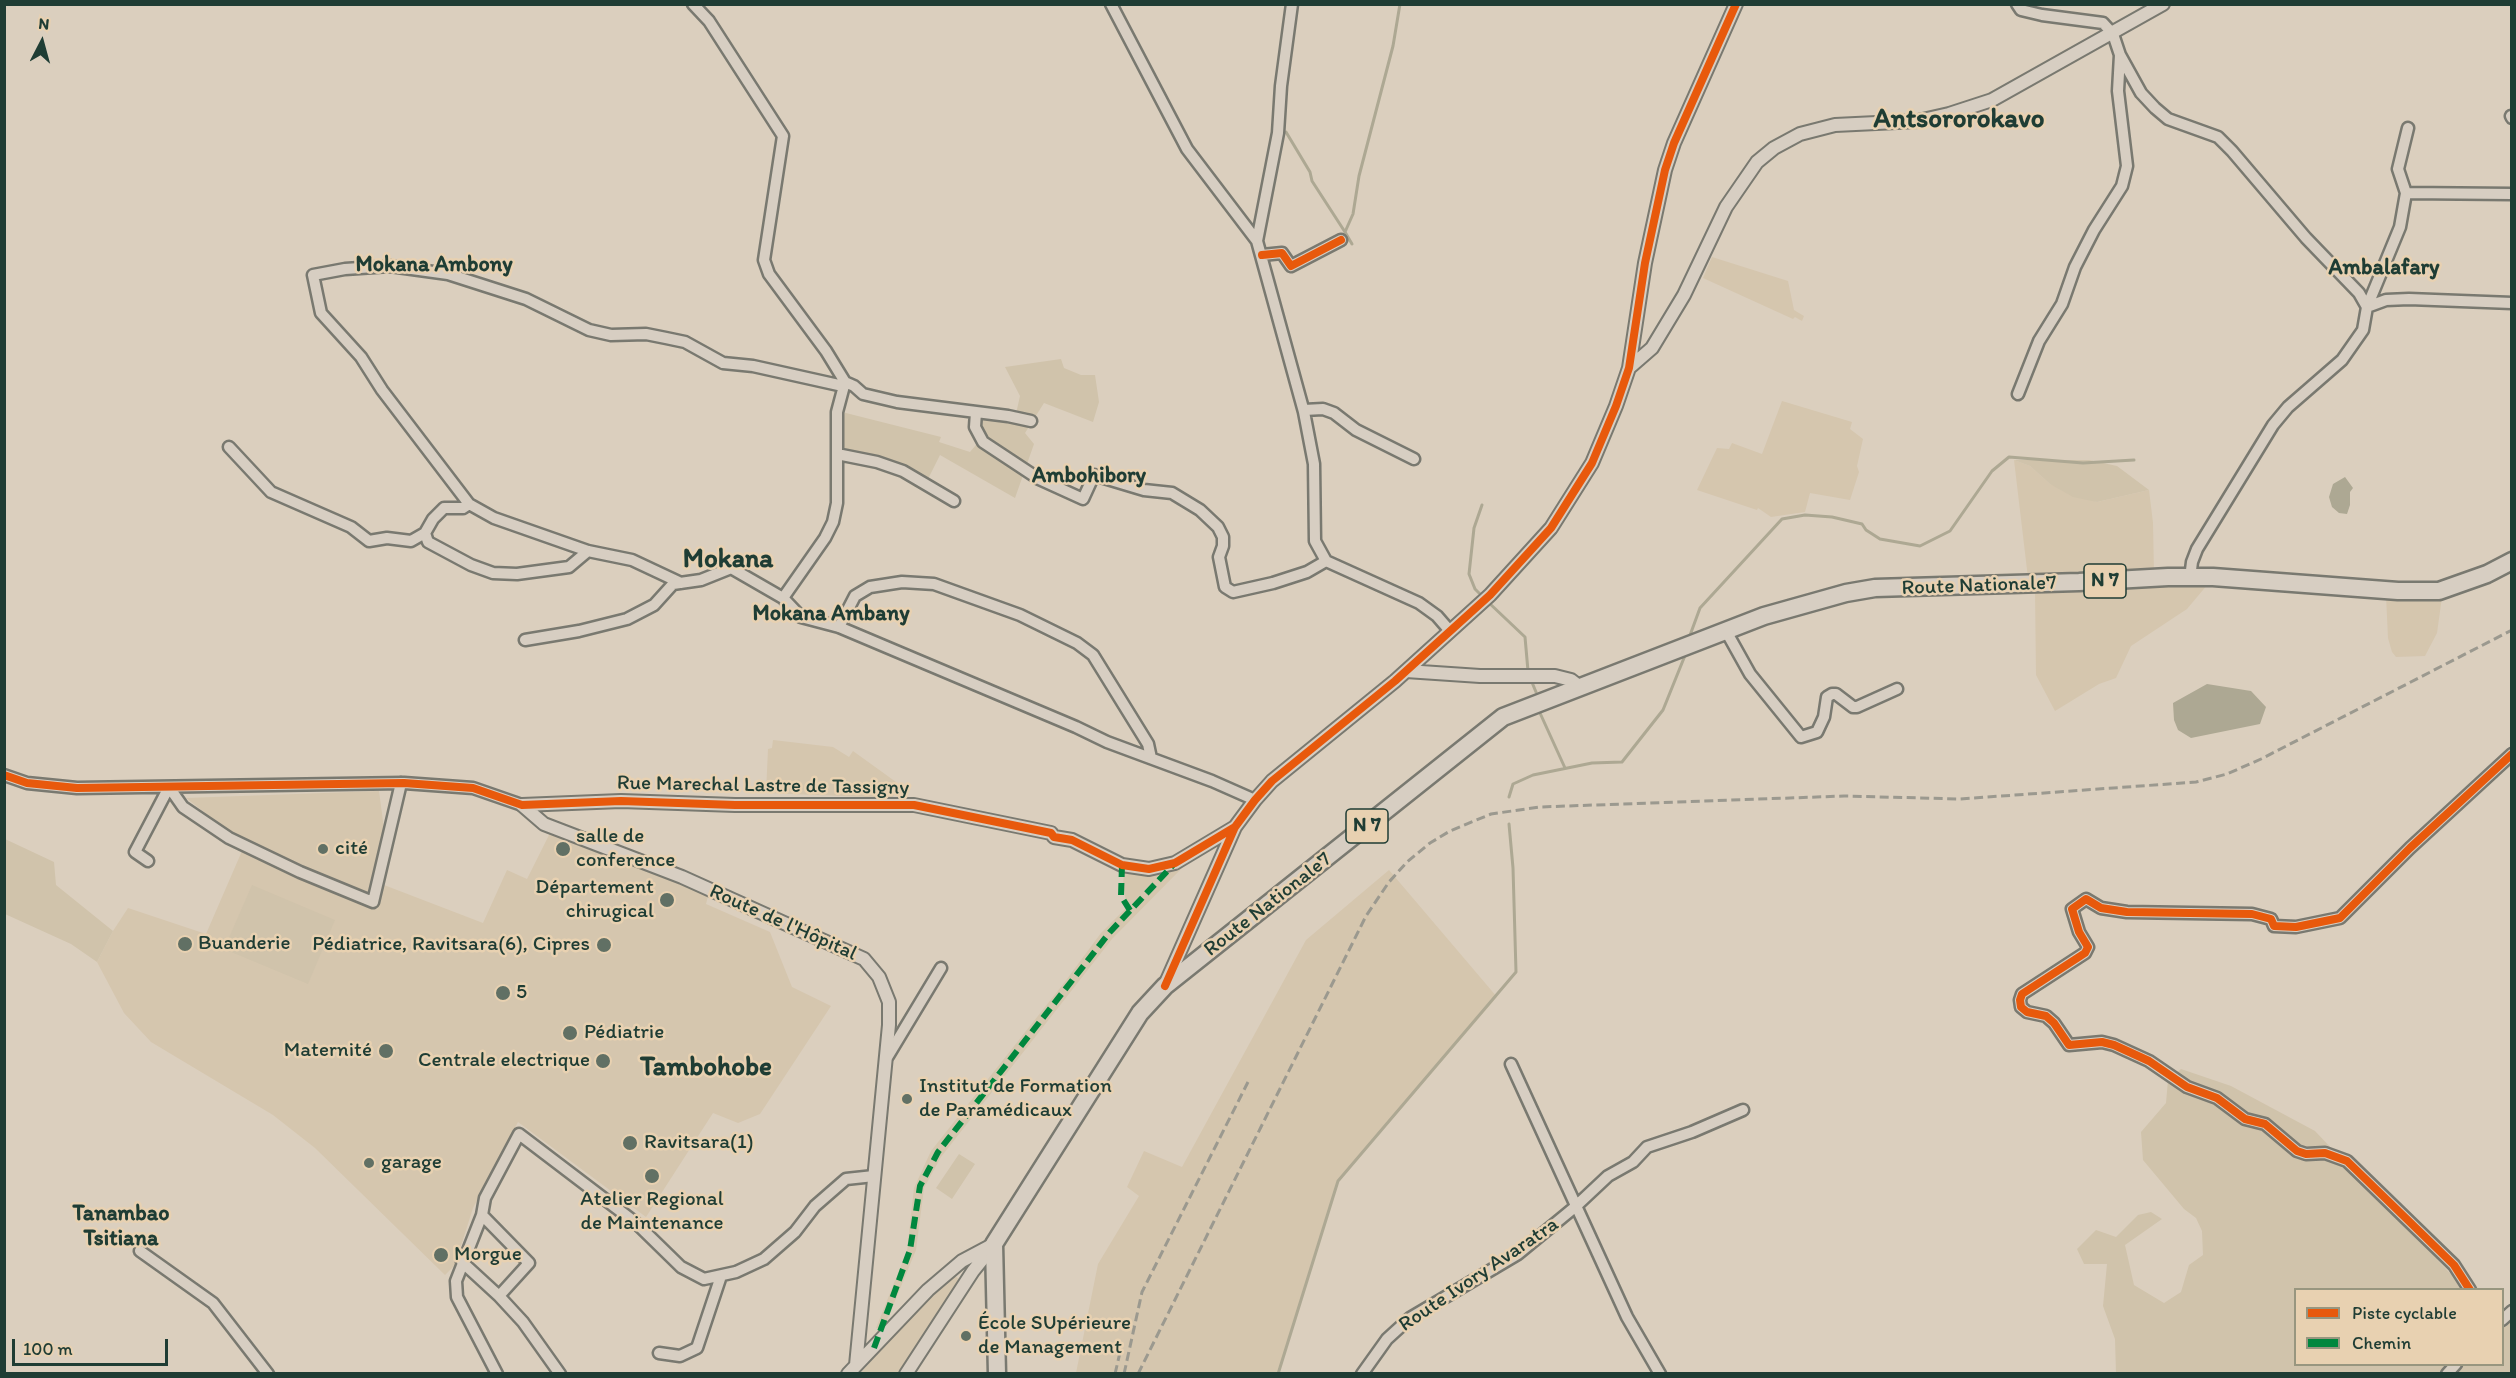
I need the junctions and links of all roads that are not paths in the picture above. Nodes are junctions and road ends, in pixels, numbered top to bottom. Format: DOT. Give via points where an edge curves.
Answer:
graph roads {
  1 [pos="693,4"];
  2 [pos="1111,4"];
  3 [pos="1292,4"];
  4 [pos="1736,4"];
  5 [pos="2017,4"];
  6 [pos="2163,4"];
  7 [pos="2113,34"];
  8 [pos="2120,55"];
  9 [pos="2408,128"];
  10 [pos="2406,193"];
  11 [pos="2511,194"];
  12 [pos="1341,240"];
  13 [pos="1257,241"];
  14 [pos="1262,255"];
  15 [pos="2511,303"];
  16 [pos="2367,307"];
  17 [pos="1629,368"];
  18 [pos="844,384"];
  19 [pos="2018,394"];
  20 [pos="976,412"];
  21 [pos="1305,414"];
  22 [pos="1031,421"];
  23 [pos="229,447"];
  24 [pos="837,454"];
  25 [pos="1414,459"];
  26 [pos="954,501"];
  27 [pos="469,504"];
  28 [pos="425,533"];
  29 [pos="588,551"];
  30 [pos="1326,561"];
  31 [pos="2511,561"];
  32 [pos="2190,578"];
  33 [pos="681,582"];
  34 [pos="783,597"];
  35 [pos="839,627"];
  36 [pos="1450,631"];
  37 [pos="1726,631"];
  38 [pos="525,640"];
  39 [pos="1406,671"];
  40 [pos="1580,687"];
  41 [pos="1898,689"];
  42 [pos="2511,754"];
  43 [pos="1150,758"];
  44 [pos="4,775"];
  45 [pos="400,783"];
  46 [pos="169,787"];
  47 [pos="1255,800"];
  48 [pos="522,805"];
  49 [pos="1235,827"];
  50 [pos="148,861"];
  51 [pos="941,968"];
  52 [pos="1165,986"];
  53 [pos="888,1056"];
  54 [pos="1511,1064"];
  55 [pos="1743,1110"];
  56 [pos="874,1176"];
  57 [pos="1575,1208"];
  58 [pos="482,1215"];
  59 [pos="994,1244"];
  60 [pos="140,1251"];
  61 [pos="462,1262"];
  62 [pos="721,1276"];
  63 [pos="2469,1288"];
  64 [pos="499,1296"];
  65 [pos="659,1353"];
  66 [pos="852,1369"];
  67 [pos="267,1374"];
  68 [pos="497,1374"];
  69 [pos="560,1374"];
  70 [pos="906,1374"];
  71 [pos="997,1374"];
  72 [pos="1362,1374"];
  73 [pos="1660,1374"];
  1 -- 18 [label="street" via="709,21 783,136 764,261"];
  2 -- 13 [label="street" via="1187,149"];
  3 -- 13 [label="street" via="1278,133"];
  4 -- 17 [label="street" via="1665,170 1645,263"];
  5 -- 7 [label="street" via="2021,10 2042,15 2103,23"];
  6 -- 7 [label="street"];
  7 -- 8 [label="street"];
  7 -- 17 [label="street" via="1992,100 1918,121 1835,124 1800,134 1774,148 1757,162 1726,207 1684,295 1652,348"];
  8 -- 16 [label="street" via="2141,93 2155,108 2168,119 2218,137 2232,151"];
  8 -- 19 [label="street" via="2118,91 2127,166 2122,186 2075,267 2062,304 2039,341"];
  9 -- 10 [label="street" via="2398,169"];
  10 -- 11 [label="street"];
  10 -- 16 [label="street" via="2400,227"];
  12 -- 14 [label="street" via="1291,266 1282,253"];
  13 -- 14 [label="street"];
  14 -- 21 [label="street"];
  15 -- 16 [label="street" via="2409,299 2386,300"];
  16 -- 32 [label="street" via="2363,330 2352,347 2278,418 2197,549"];
  17 -- 36 [label="street" via="1592,463 1551,528 1490,595"];
  18 -- 20 [label="street" via="863,394 897,402"];
  18 -- 24 [label="street" via="837,412"];
  18 -- 27 [label="street" via="723,363 686,342 646,334 611,335 589,330 526,299 448,274 390,266 314,275 321,313 361,357 381,390"];
  20 -- 22 [label="street"];
  20 -- 30 [label="street" via="975,427 984,442 1039,479 1083,499 1094,475 1144,490 1172,493 1200,510 1218,527 1225,587 1233,592 1307,572"];
  21 -- 25 [label="street" via="1323,409 1334,413 1356,430"];
  21 -- 30 [label="street" via="1314,464 1315,541"];
  23 -- 28 [label="street" via="272,492 351,527 369,540 411,541"];
  24 -- 26 [label="street" via="903,471"];
  24 -- 34 [label="street" via="833,522"];
  27 -- 28 [label="street" via="463,508 444,508"];
  27 -- 29 [label="street" via="494,518"];
  28 -- 29 [label="street" via="428,542 493,573 569,567"];
  29 -- 33 [label="street" via="632,560"];
  30 -- 36 [label="street" via="1419,603"];
  31 -- 32 [label="main road, Route Nationale7 / N 7" via="2439,591"];
  32 -- 37 [label="main road, Route Nationale7 / N 7" via="1875,588 1811,601"];
  33 -- 34 [label="street" via="700,580 732,568"];
  33 -- 38 [label="street" via="673,584 654,605 627,619"];
  34 -- 35 [label="street" via="801,617"];
  35 -- 43 [label="street"];
  35 -- 43 [label="street" via="855,596 870,587 902,582 934,584 1020,615 1094,655 1148,744"];
  36 -- 39 [label="street"];
  37 -- 40 [label="main road, Route Nationale7 / N 7"];
  37 -- 41 [label="street" via="1750,674 1802,737 1817,732 1827,697 1832,694 1857,707"];
  39 -- 40 [label="street" via="1555,676"];
  39 -- 47 [label="street" via="1272,781"];
  40 -- 52 [label="main road, Route Nationale7 / N 7" via="1503,717"];
  42 -- 63 [label="street" via="2340,918 2296,927 2274,926 2271,919 2252,914 2127,912 2101,908 2086,899 2072,909 2088,947 2085,953 2022,994 2020,1000 2027,1012 2046,1016 2054,1023 2069,1045 2114,1045 2149,1061 2187,1087 2217,1098 2245,1119 2265,1124 2297,1151 2325,1153 2347,1161 2454,1265"];
  43 -- 47 [label="street"];
  44 -- 46 [label="street" via="27,783 77,788"];
  45 -- 46 [label="street"];
  45 -- 46 [label="street" via="373,902 229,838 183,807"];
  45 -- 48 [label="street" via="473,788"];
  46 -- 50 [label="street" via="135,852"];
  47 -- 49 [label="street"];
  48 -- 49 [label="street, Rue Marechal Lastre de Tassigny" via="621,801 914,805 1072,840 1122,865 1149,869 1175,863"];
  48 -- 53 [label="street, Route de l'Hôpital" via="544,824 682,877 864,959 879,977 889,1002"];
  49 -- 52 [label="street"];
  51 -- 53 [label="street"];
  52 -- 59 [label="main road, N 7" via="1140,1014"];
  53 -- 56 [label="street, Route de l'Hôpital"];
  54 -- 57 [label="street"];
  55 -- 57 [label="street, Route Ivory Avaratra" via="1647,1147 1633,1162 1608,1176"];
  56 -- 62 [label="street" via="846,1179 764,1259"];
  56 -- 66 [label="street, Route de l'Hôpital"];
  57 -- 72 [label="street, Route Ivory Avaratra" via="1518,1254 1410,1318 1387,1339"];
  57 -- 73 [label="street" via="1627,1317"];
  58 -- 61 [label="street"];
  58 -- 62 [label="street" via="485,1198 519,1134 636,1223 681,1267 704,1279"];
  58 -- 64 [label="street" via="529,1263"];
  59 -- 66 [label="street" via="962,1261 928,1290"];
  59 -- 70 [label="street"];
  59 -- 71 [label="main road"];
  60 -- 67 [label="street" via="213,1303"];
  61 -- 64 [label="street"];
  61 -- 68 [label="street" via="456,1281 457,1297"];
  62 -- 65 [label="street" via="697,1348 680,1356"];
  64 -- 69 [label="street"];
}
